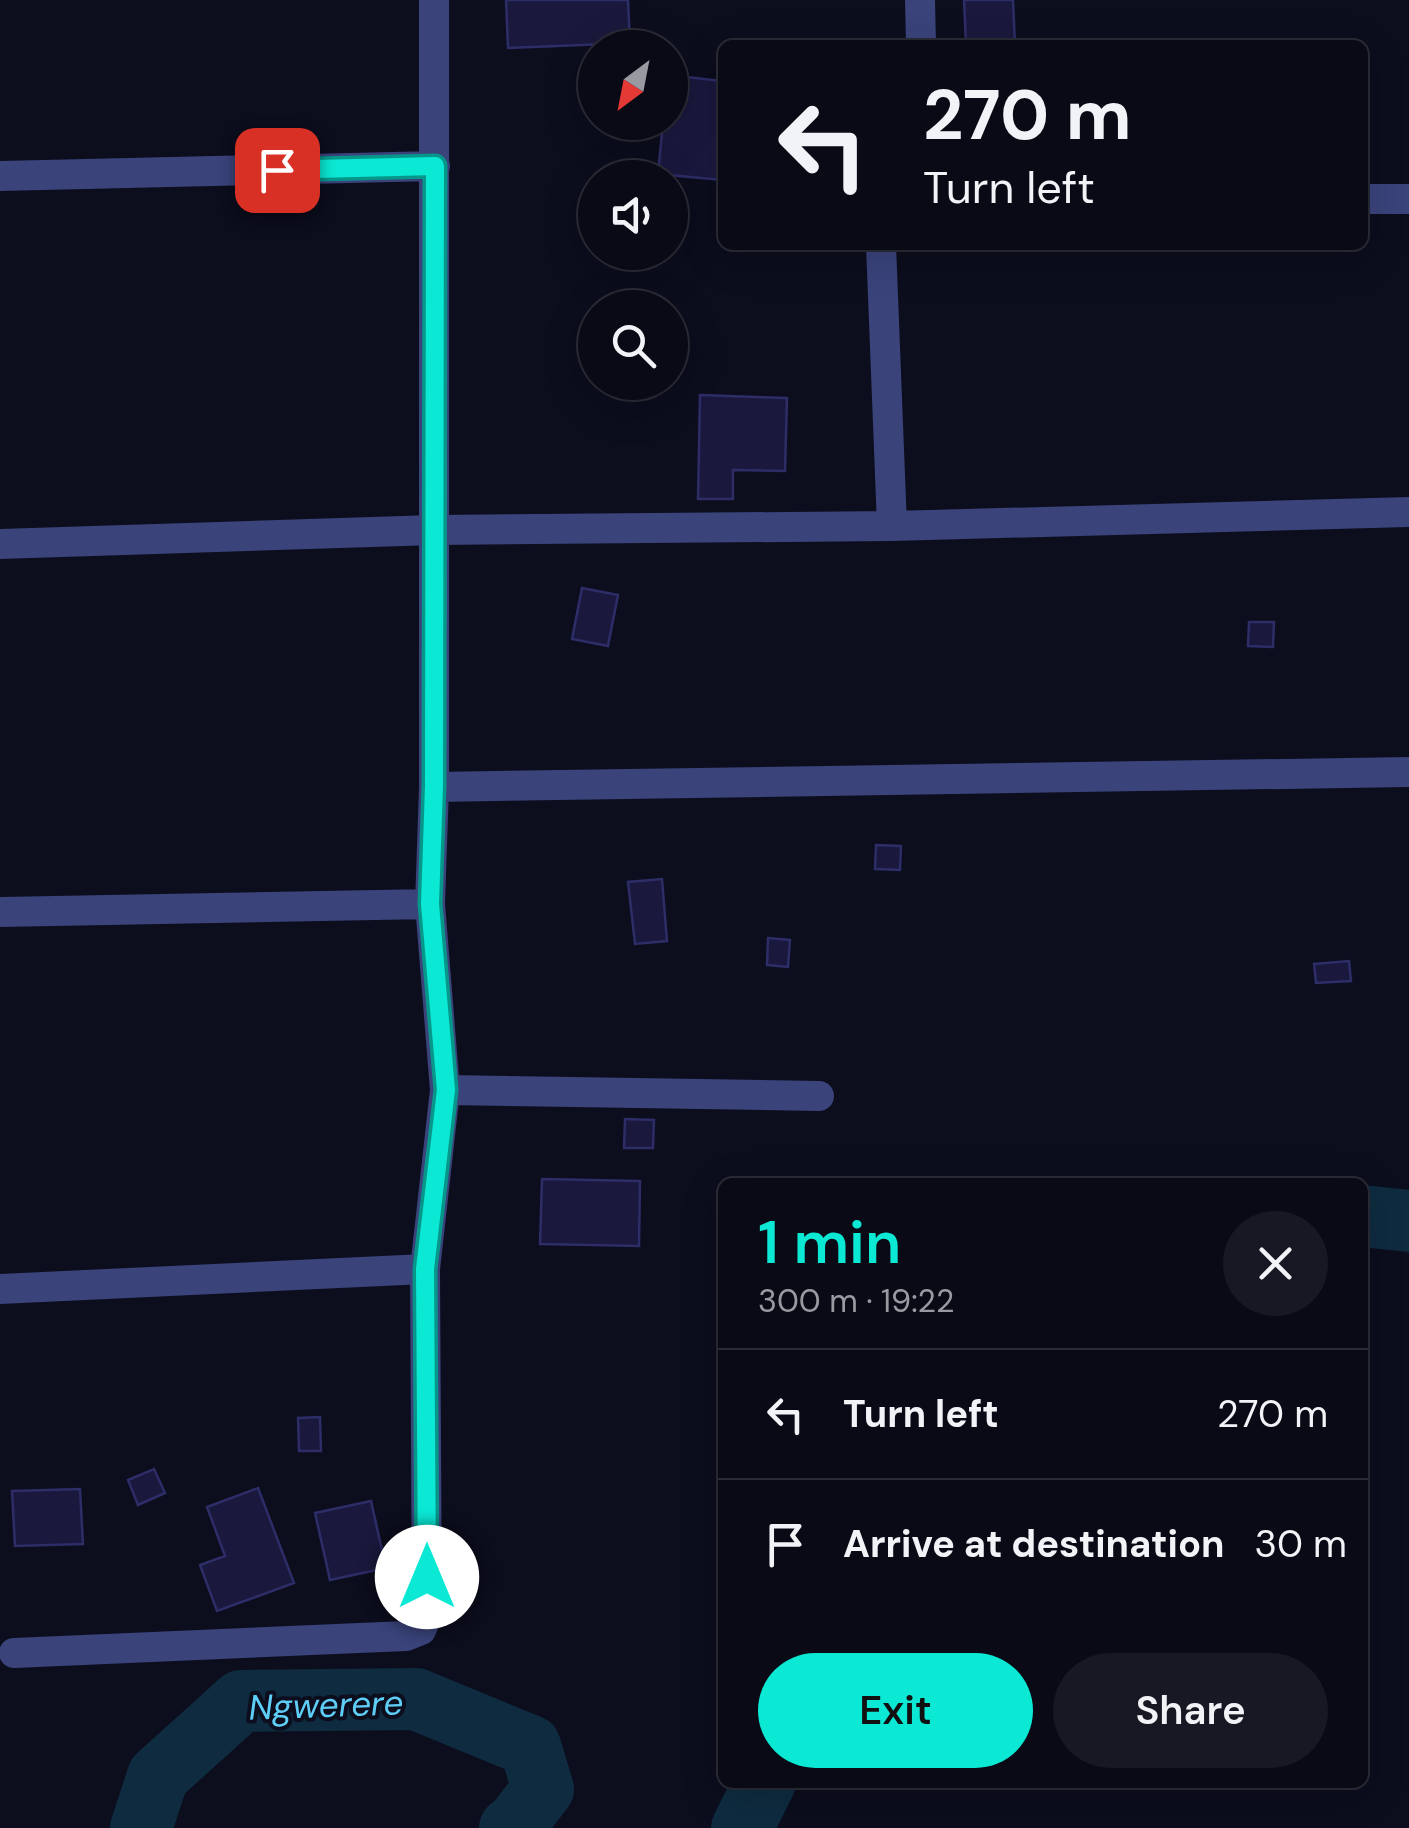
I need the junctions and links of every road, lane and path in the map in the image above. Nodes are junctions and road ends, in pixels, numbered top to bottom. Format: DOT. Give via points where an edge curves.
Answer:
graph roads {
  1 [pos="434,0"];
  2 [pos="920,0"];
  3 [pos="921,40"];
  4 [pos="435,166"];
  5 [pos="0,176"];
  6 [pos="1409,199"];
  7 [pos="1368,200"];
  8 [pos="881,250"];
  9 [pos="1409,512"];
  10 [pos="892,526"];
  11 [pos="434,530"];
  12 [pos="0,544"];
  13 [pos="1409,772"];
  14 [pos="434,786"];
  15 [pos="430,904"];
  16 [pos="0,912"];
  17 [pos="446,1090"];
  18 [pos="819,1096"];
  19 [pos="425,1269"];
  20 [pos="0,1289"];
  21 [pos="14,1653"];
  1 -- 4 [label="street"];
  2 -- 3 [label="street"];
  4 -- 5 [label="street"];
  4 -- 11 [label="street"];
  6 -- 7 [label="street"];
  8 -- 10 [label="street"];
  9 -- 10 [label="street"];
  10 -- 11 [label="street"];
  11 -- 12 [label="street"];
  11 -- 14 [label="street"];
  13 -- 14 [label="street"];
  14 -- 15 [label="street"];
  15 -- 16 [label="street"];
  15 -- 17 [label="street"];
  17 -- 18 [label="street"];
  17 -- 19 [label="street"];
  19 -- 20 [label="street"];
  19 -- 21 [label="street" via="427,1616 420,1630 406,1636"];
}
